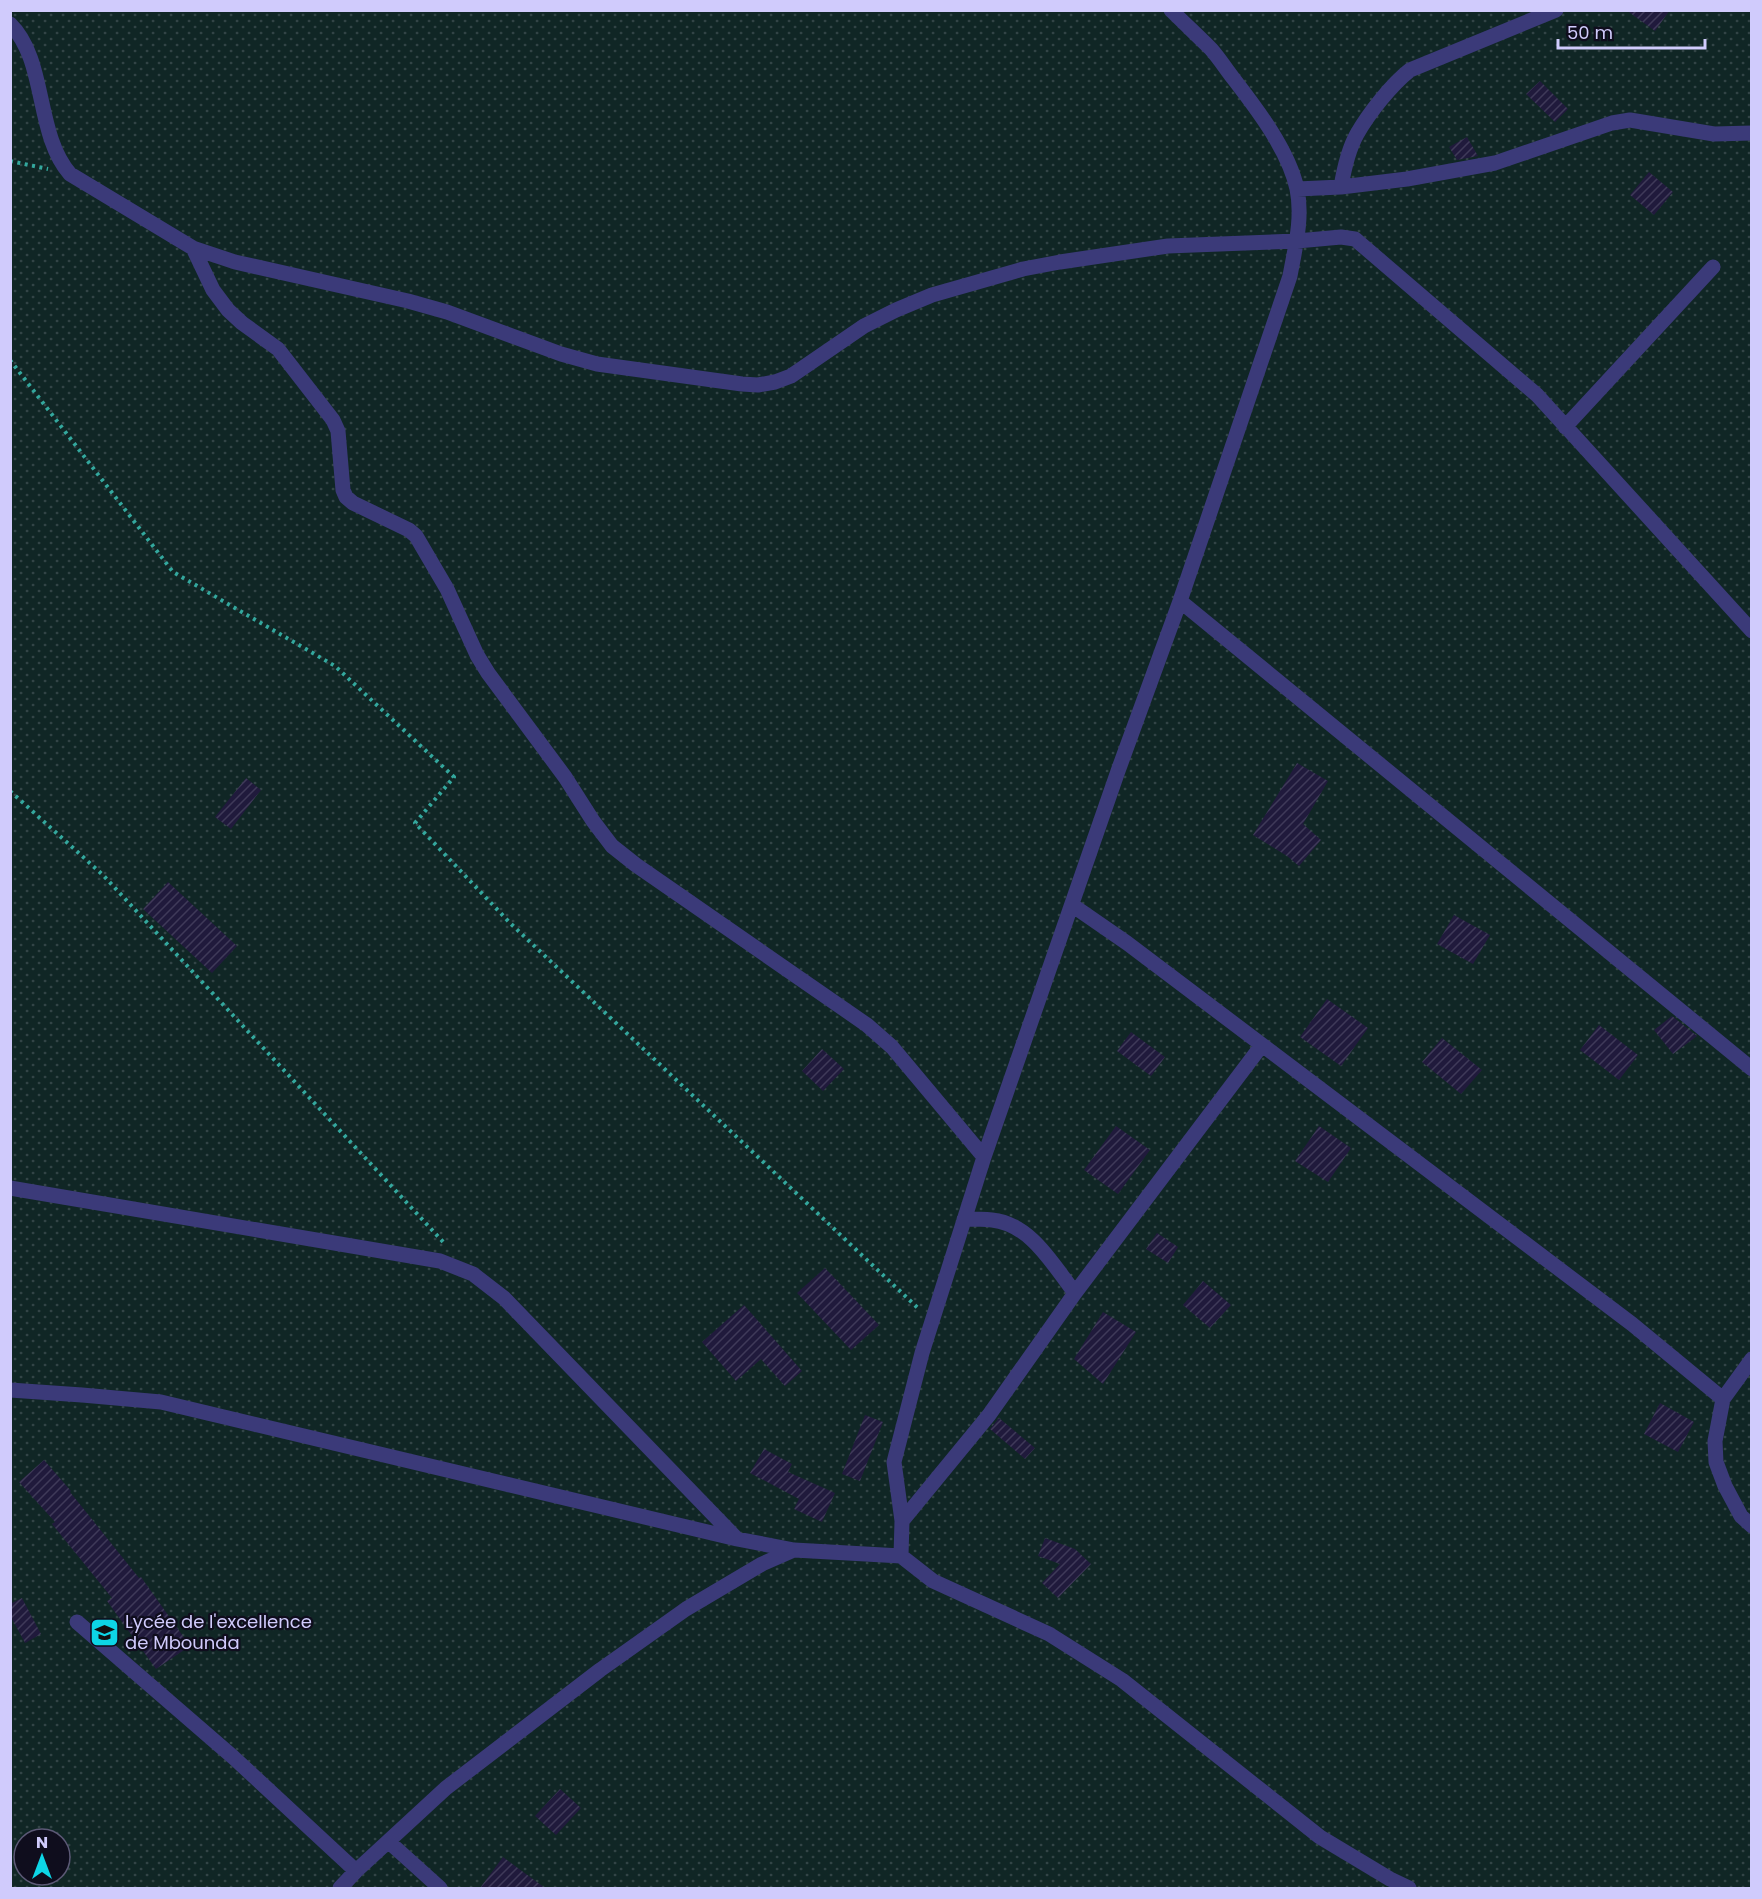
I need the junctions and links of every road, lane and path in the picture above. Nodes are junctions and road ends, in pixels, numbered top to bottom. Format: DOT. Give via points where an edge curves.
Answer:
graph roads {
  1 [pos="1171,10"];
  2 [pos="1556,10"];
  3 [pos="10,24"];
  4 [pos="1752,134"];
  5 [pos="10,161"];
  6 [pos="70,174"];
  7 [pos="1341,187"];
  8 [pos="1297,189"];
  9 [pos="1297,241"];
  10 [pos="193,248"];
  11 [pos="1713,267"];
  12 [pos="10,360"];
  13 [pos="1565,426"];
  14 [pos="1180,601"];
  15 [pos="1752,631"];
  16 [pos="10,791"];
  17 [pos="1072,905"];
  18 [pos="1262,1045"];
  19 [pos="1752,1069"];
  20 [pos="984,1157"];
  21 [pos="10,1188"];
  22 [pos="964,1219"];
  23 [pos="449,1248"];
  24 [pos="1075,1293"];
  25 [pos="932,1320"];
  26 [pos="1752,1359"];
  27 [pos="10,1390"];
  28 [pos="1723,1399"];
  29 [pos="902,1521"];
  30 [pos="1752,1526"];
  31 [pos="737,1539"];
  32 [pos="794,1550"];
  33 [pos="901,1556"];
  34 [pos="77,1622"];
  35 [pos="389,1842"];
  36 [pos="356,1871"];
  37 [pos="340,1888"];
  38 [pos="440,1888"];
  39 [pos="1409,1888"];
  1 -- 8 [label="street" via="1212,50 1247,96 1288,163"];
  2 -- 7 [label="street" via="1410,70 1396,81 1357,134"];
  3 -- 6 [label="street" via="27,50 53,146"];
  4 -- 7 [label="street" via="1714,134 1630,120 1495,163"];
  5 -- 6 [label="path"];
  6 -- 10 [label="street"];
  7 -- 8 [label="street"];
  8 -- 9 [label="street"];
  9 -- 10 [label="street" via="1168,246 1023,269 932,295 896,310 864,326 791,376 758,385 597,364 447,312 272,272"];
  9 -- 13 [label="street" via="1355,239 1537,395"];
  9 -- 14 [label="street" via="1290,276"];
  10 -- 20 [label="street" via="213,290 228,310 278,349 333,420 338,431 346,497 416,536 447,589 477,655 612,846 867,1025 892,1047"];
  11 -- 13 [label="street"];
  12 -- 25 [label="path" via="173,572 334,666 454,777 415,823 510,923"];
  13 -- 15 [label="street"];
  14 -- 17 [label="street"];
  14 -- 19 [label="street"];
  16 -- 23 [label="path" via="103,875"];
  17 -- 18 [label="street"];
  17 -- 20 [label="street"];
  18 -- 24 [label="street"];
  18 -- 28 [label="street" via="1632,1324"];
  20 -- 22 [label="street"];
  21 -- 31 [label="street" via="440,1261 473,1274 504,1298"];
  22 -- 24 [label="street" via="994,1220 1014,1226 1029,1237"];
  22 -- 25 [label="street"];
  24 -- 29 [label="street" via="989,1415"];
  25 -- 29 [label="street" via="894,1462"];
  26 -- 28 [label="street"];
  27 -- 31 [label="street" via="161,1402"];
  28 -- 30 [label="street" via="1715,1442 1716,1462 1741,1516"];
  29 -- 33 [label="street"];
  31 -- 32 [label="street"];
  32 -- 33 [label="street"];
  32 -- 35 [label="street" via="762,1564 686,1609 600,1670 446,1788"];
  33 -- 39 [label="street" via="933,1581 1049,1634 1122,1680 1320,1837"];
  34 -- 36 [label="street" via="233,1757"];
  35 -- 36 [label="street"];
  35 -- 38 [label="street"];
  36 -- 37 [label="street"];
}
